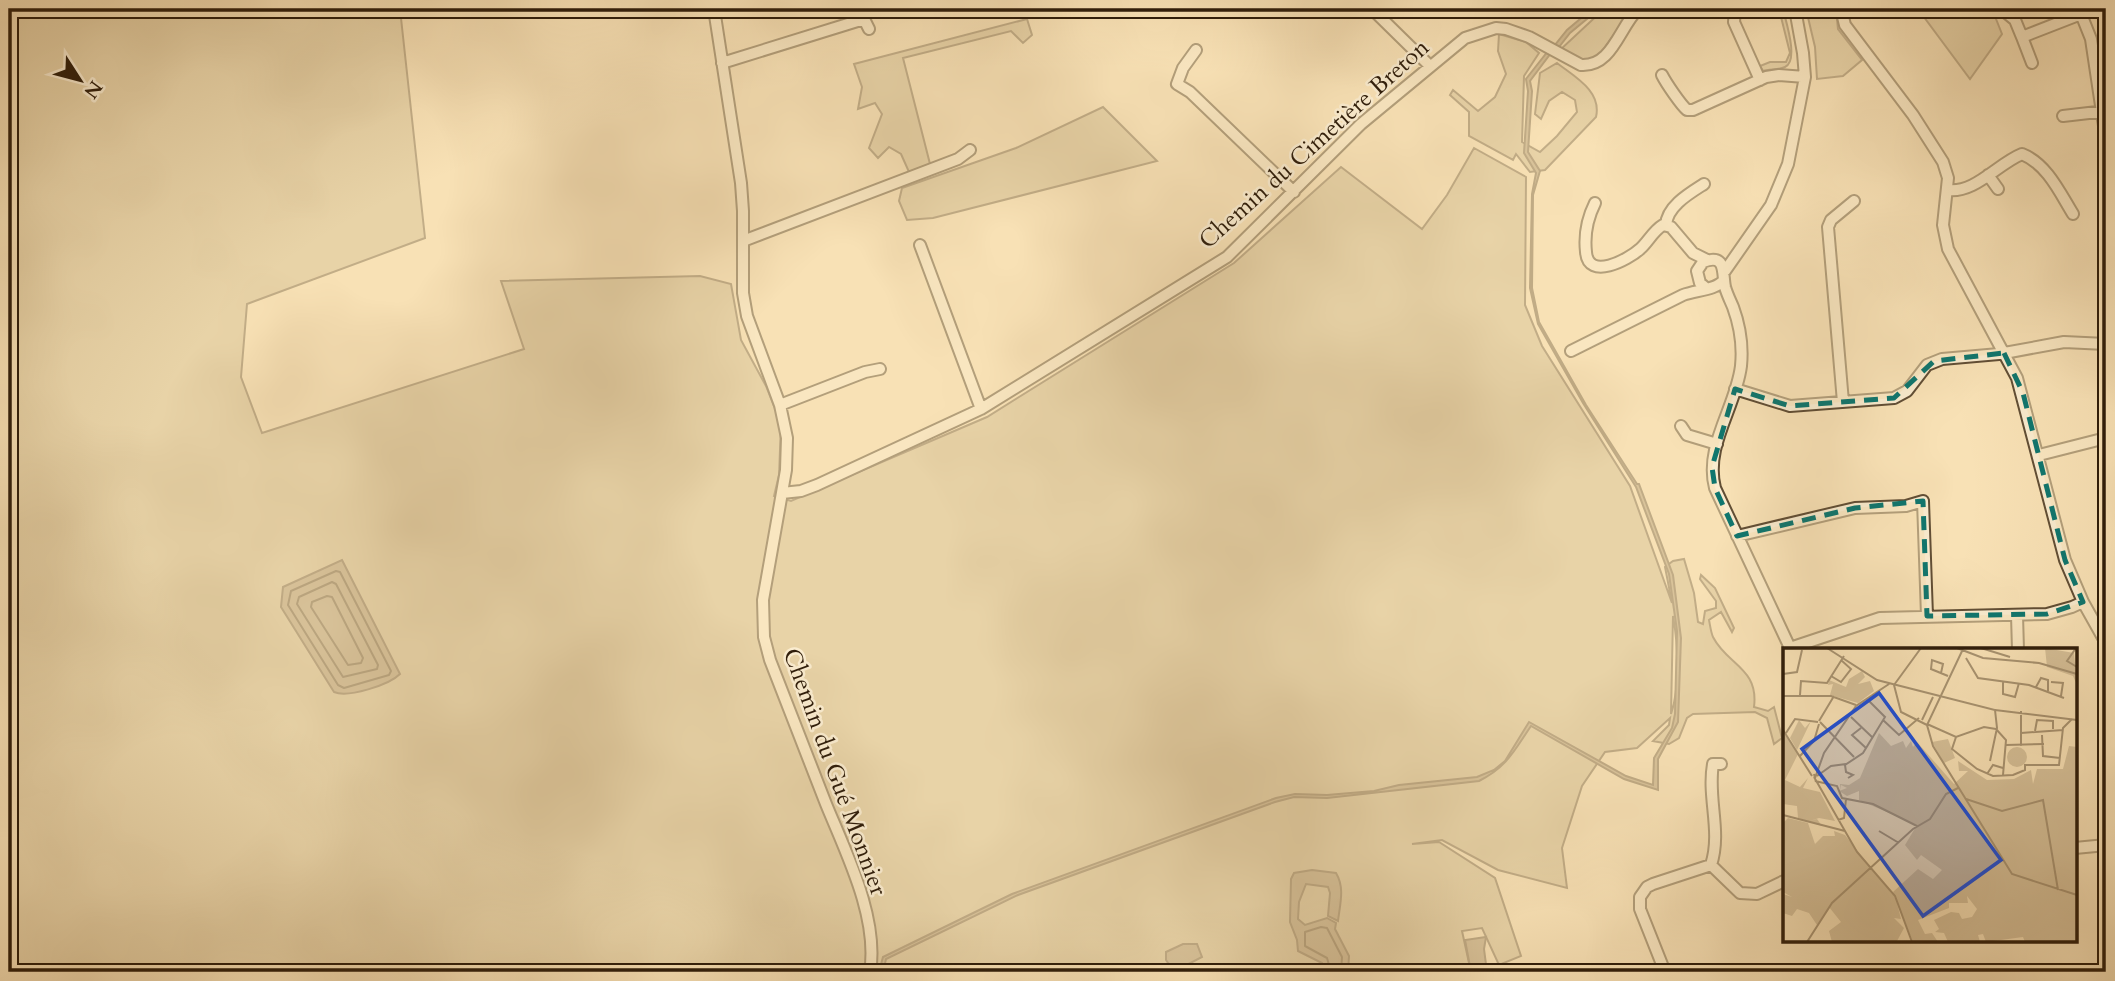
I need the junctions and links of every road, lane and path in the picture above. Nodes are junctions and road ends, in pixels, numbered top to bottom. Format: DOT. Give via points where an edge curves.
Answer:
graph roads {
  1 [pos="714,9"];
  2 [pos="1368,9"];
  3 [pos="1638,9"];
  4 [pos="1735,9"];
  5 [pos="1795,9"];
  6 [pos="1841,9"];
  7 [pos="2004,11"];
  8 [pos="2080,12"];
  9 [pos="869,29"];
  10 [pos="2022,37"];
  11 [pos="1196,50"];
  12 [pos="722,63"];
  13 [pos="2032,63"];
  14 [pos="1430,66"];
  15 [pos="1662,75"];
  16 [pos="1805,77"];
  17 [pos="1760,80"];
  18 [pos="2104,111"];
  19 [pos="2063,116"];
  20 [pos="2106,139"];
  21 [pos="970,150"];
  22 [pos="1988,175"];
  23 [pos="1704,184"];
  24 [pos="1998,189"];
  25 [pos="1947,190"];
  26 [pos="1294,192"];
  27 [pos="1854,201"];
  28 [pos="1595,203"];
  29 [pos="2073,214"];
  30 [pos="1667,225"];
  31 [pos="743,241"];
  32 [pos="920,246"];
  33 [pos="1736,253"];
  34 [pos="1705,267"];
  35 [pos="1718,282"];
  36 [pos="1684,295"];
  37 [pos="2106,344"];
  38 [pos="1571,351"];
  39 [pos="2004,353"];
  40 [pos="880,369"];
  41 [pos="1735,389"];
  42 [pos="1843,402"];
  43 [pos="780,405"];
  44 [pos="981,409"];
  45 [pos="1681,426"];
  46 [pos="2106,438"];
  47 [pos="1717,444"];
  48 [pos="2039,455"];
  49 [pos="782,493"];
  50 [pos="1737,536"];
  51 [pos="2082,602"];
  52 [pos="2017,615"];
  53 [pos="1927,616"];
  54 [pos="2106,643"];
  55 [pos="1790,648"];
  56 [pos="1793,648"];
  57 [pos="2018,648"];
  58 [pos="1721,764"];
  59 [pos="2106,845"];
  60 [pos="2076,848"];
  61 [pos="1711,864"];
  62 [pos="1783,881"];
  63 [pos="870,972"];
  64 [pos="1665,972"];
  1 -- 12 [label="street, Chemin du Gué Monnier"];
  2 -- 14 [label="street"];
  3 -- 14 [label="street, Chemin du Cimetière Breton" via="1596,64 1580,65 1529,37 1496,29 1465,38"];
  4 -- 17 [label="street" via="1734,22"];
  5 -- 16 [label="street"];
  6 -- 25 [label="street" via="1845,25 1940,157"];
  7 -- 10 [label="street" via="2015,20"];
  8 -- 10 [label="street"];
  8 -- 18 [label="street" via="2091,39"];
  9 -- 12 [label="street" via="864,19"];
  10 -- 13 [label="street"];
  11 -- 26 [label="street" via="1177,84"];
  12 -- 31 [label="street, Chemin du Gué Monnier" via="741,183"];
  14 -- 26 [label="street, Chemin du Cimetière Breton" via="1361,124"];
  15 -- 17 [label="street" via="1687,110"];
  16 -- 17 [label="street" via="1779,75"];
  16 -- 33 [label="street" via="1783,179 1763,218"];
  18 -- 19 [label="street"];
  18 -- 20 [label="street"];
  21 -- 31 [label="street" via="958,159"];
  22 -- 24 [label="street"];
  22 -- 25 [label="street" via="1960,190"];
  22 -- 29 [label="street" via="2022,154 2032,158"];
  23 -- 30 [label="street" via="1671,211"];
  25 -- 39 [label="street" via="1943,225 1948,249"];
  26 -- 44 [label="street, Chemin du Cimetière Breton" via="1227,257"];
  27 -- 42 [label="street" via="1828,226"];
  28 -- 30 [label="street" via="1586,223 1586,253 1598,267 1634,254 1658,228"];
  30 -- 34 [label="street"];
  31 -- 43 [label="street, Chemin du Gué Monnier" via="747,316"];
  32 -- 44 [label="street"];
  33 -- 34 [label="street"];
  33 -- 35 [label="street"];
  34 -- 35 [label="street"];
  34 -- 35 [label="street"];
  34 -- 36 [label="street"];
  35 -- 36 [label="street"];
  35 -- 41 [label="street" via="1728,296 1741,335"];
  36 -- 38 [label="street"];
  37 -- 39 [label="street" via="2064,342"];
  39 -- 42 [label="street" via="1934,361 1901,396"];
  39 -- 48 [label="street" via="2022,393"];
  40 -- 43 [label="street"];
  41 -- 42 [label="street" via="1790,406"];
  41 -- 47 [label="street"];
  43 -- 49 [label="street, Chemin du Gué Monnier" via="788,452"];
  44 -- 49 [label="street, Chemin du Cimetière Breton" via="817,485"];
  45 -- 47 [label="street" via="1687,435"];
  46 -- 48 [label="street"];
  47 -- 50 [label="street" via="1712,478"];
  48 -- 51 [label="street" via="2065,560"];
  49 -- 63 [label="street, Chemin du Gué Monnier" via="764,600 764,636 857,880 872,952"];
  50 -- 53 [label="street" via="1855,508 1923,501"];
  50 -- 55 [label="street"];
  51 -- 52 [label="street" via="2047,614"];
  51 -- 54 [label="street"];
  52 -- 53 [label="street"];
  52 -- 57 [label="street"];
  53 -- 56 [label="street" via="1880,618"];
  58 -- 61 [label="street" via="1713,764 1710,781 1716,833"];
  59 -- 60 [label="street"];
  61 -- 62 [label="street" via="1740,893 1757,894"];
  61 -- 64 [label="street" via="1647,887 1640,897 1640,909"];
}
